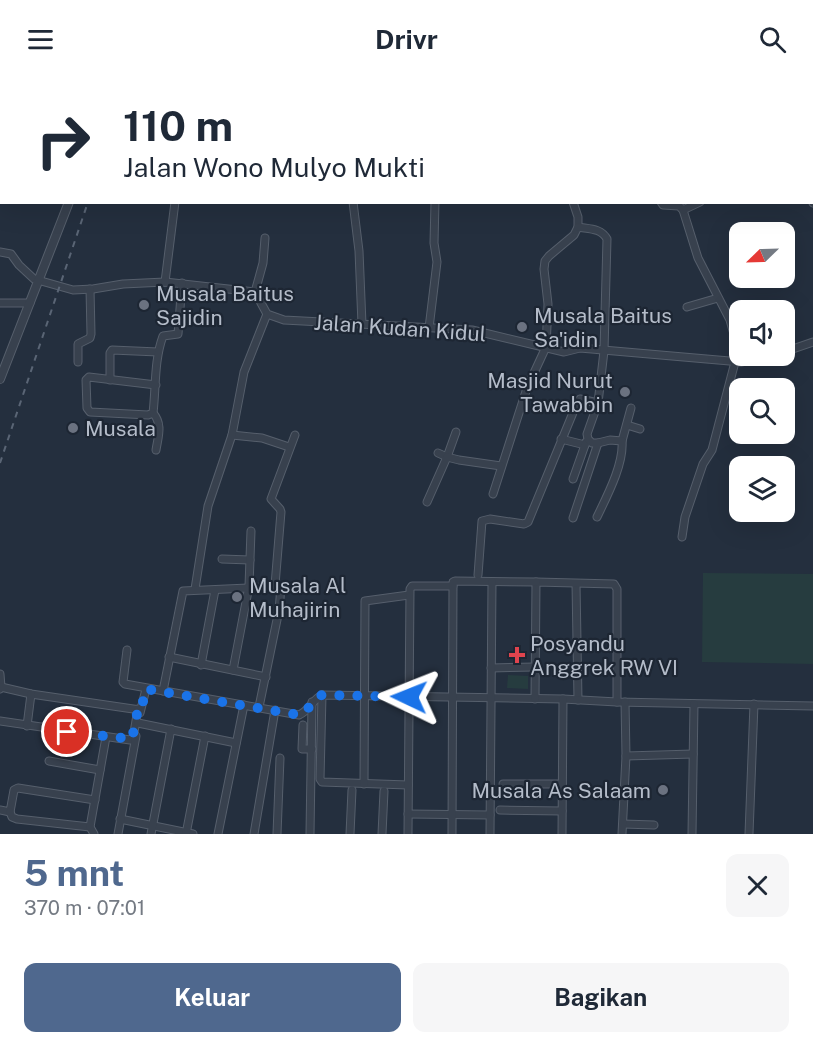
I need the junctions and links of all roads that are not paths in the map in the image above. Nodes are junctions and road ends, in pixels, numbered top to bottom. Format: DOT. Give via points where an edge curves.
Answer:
graph roads {
  1 [pos="68,204"];
  2 [pos="175,204"];
  3 [pos="353,204"];
  4 [pos="435,204"];
  5 [pos="574,204"];
  6 [pos="662,204"];
  7 [pos="696,204"];
  8 [pos="683,210"];
  9 [pos="578,227"];
  10 [pos="265,238"];
  11 [pos="0,252"];
  12 [pos="39,281"];
  13 [pos="165,282"];
  14 [pos="182,283"];
  15 [pos="90,289"];
  16 [pos="255,292"];
  17 [pos="718,298"];
  18 [pos="0,303"];
  19 [pos="30,303"];
  20 [pos="687,307"];
  21 [pos="267,314"];
  22 [pos="729,318"];
  23 [pos="362,324"];
  24 [pos="429,328"];
  25 [pos="813,342"];
  26 [pos="546,347"];
  27 [pos="795,348"];
  28 [pos="604,351"];
  29 [pos="158,352"];
  30 [pos="729,358"];
  31 [pos="78,362"];
  32 [pos="737,366"];
  33 [pos="0,379"];
  34 [pos="110,380"];
  35 [pos="156,385"];
  36 [pos="598,403"];
  37 [pos="631,408"];
  38 [pos="153,413"];
  39 [pos="627,425"];
  40 [pos="640,429"];
  41 [pos="456,432"];
  42 [pos="232,435"];
  43 [pos="295,435"];
  44 [pos="561,439"];
  45 [pos="622,441"];
  46 [pos="586,442"];
  47 [pos="598,443"];
  48 [pos="289,447"];
  49 [pos="156,450"];
  50 [pos="438,453"];
  51 [pos="447,457"];
  52 [pos="501,466"];
  53 [pos="573,479"];
  54 [pos="493,494"];
  55 [pos="427,502"];
  56 [pos="597,517"];
  57 [pos="573,518"];
  58 [pos="251,531"];
  59 [pos="682,537"];
  60 [pos="222,559"];
  61 [pos="250,560"];
  62 [pos="478,575"];
  63 [pos="492,582"];
  64 [pos="538,583"];
  65 [pos="576,584"];
  66 [pos="278,586"];
  67 [pos="453,586"];
  68 [pos="249,587"];
  69 [pos="195,590"];
  70 [pos="215,590"];
  71 [pos="409,595"];
  72 [pos="127,650"];
  73 [pos="169,657"];
  74 [pos="201,665"];
  75 [pos="535,667"];
  76 [pos="491,668"];
  77 [pos="233,670"];
  78 [pos="0,674"];
  79 [pos="266,677"];
  80 [pos="0,688"];
  81 [pos="146,689"];
  82 [pos="163,691"];
  83 [pos="31,694"];
  84 [pos="322,695"];
  85 [pos="365,695"];
  86 [pos="409,697"];
  87 [pos="452,698"];
  88 [pos="491,698"];
  89 [pos="535,699"];
  90 [pos="563,699"];
  91 [pos="578,700"];
  92 [pos="312,702"];
  93 [pos="621,702"];
  94 [pos="694,704"];
  95 [pos="754,704"];
  96 [pos="244,705"];
  97 [pos="813,706"];
  98 [pos="259,707"];
  99 [pos="140,710"];
  100 [pos="275,710"];
  101 [pos="0,721"];
  102 [pos="138,723"];
  103 [pos="303,725"];
  104 [pos="27,726"];
  105 [pos="171,729"];
  106 [pos="205,736"];
  107 [pos="106,737"];
  108 [pos="236,743"];
  109 [pos="312,749"];
  110 [pos="693,754"];
  111 [pos="626,756"];
  112 [pos="280,758"];
  113 [pos="49,761"];
  114 [pos="100,770"];
  115 [pos="364,784"];
  116 [pos="408,784"];
  117 [pos="503,784"];
  118 [pos="562,784"];
  119 [pos="352,790"];
  120 [pos="384,791"];
  121 [pos="95,800"];
  122 [pos="0,810"];
  123 [pos="500,810"];
  124 [pos="10,812"];
  125 [pos="562,812"];
  126 [pos="408,814"];
  127 [pos="452,815"];
  128 [pos="490,815"];
  129 [pos="120,819"];
  130 [pos="622,824"];
  131 [pos="654,825"];
  132 [pos="152,826"];
  133 [pos="92,831"];
  134 [pos="118,834"];
  135 [pos="151,834"];
  136 [pos="188,834"];
  137 [pos="218,834"];
  138 [pos="254,834"];
  139 [pos="277,834"];
  140 [pos="310,834"];
  141 [pos="350,834"];
  142 [pos="382,834"];
  143 [pos="408,834"];
  144 [pos="452,834"];
  145 [pos="490,834"];
  146 [pos="562,834"];
  147 [pos="622,834"];
  148 [pos="692,834"];
  149 [pos="750,834"];
  1 -- 12 [label="street"];
  2 -- 13 [label="street"];
  3 -- 23 [label="street"];
  4 -- 24 [label="street" via="437,262"];
  5 -- 9 [label="street"];
  6 -- 8 [label="street" via="680,206"];
  7 -- 8 [label="street"];
  8 -- 17 [label="street" via="702,268"];
  9 -- 26 [label="street" via="545,261"];
  9 -- 28 [label="street" via="601,231 607,239"];
  10 -- 16 [label="street"];
  11 -- 12 [label="street" via="11,254"];
  12 -- 15 [label="street" via="73,290"];
  12 -- 19 [label="street"];
  13 -- 14 [label="street"];
  13 -- 15 [label="street"];
  14 -- 16 [label="street"];
  14 -- 29 [label="street" via="178,334 163,336"];
  15 -- 31 [label="street" via="92,334 78,344"];
  16 -- 21 [label="street"];
  17 -- 20 [label="street"];
  17 -- 22 [label="street"];
  18 -- 19 [label="street"];
  19 -- 33 [label="street"];
  21 -- 23 [label="street, Jalan Kudan Kidul" via="293,321"];
  21 -- 42 [label="street" via="244,372"];
  23 -- 24 [label="street, Jalan Kudan Kidul"];
  24 -- 26 [label="street, Jalan Kudan Kidul" via="483,332"];
  25 -- 27 [label="street"];
  26 -- 28 [label="street, Jalan Kudan Kidul" via="564,352 580,348"];
  26 -- 52 [label="street" via="527,388"];
  28 -- 30 [label="street, Jalan Kudan Kidul"];
  28 -- 36 [label="street"];
  29 -- 34 [label="street" via="112,350"];
  29 -- 35 [label="street"];
  32 -- 59 [label="street" via="712,450 703,464 685,517"];
  34 -- 35 [label="street"];
  34 -- 38 [label="street" via="87,378 90,412"];
  35 -- 38 [label="street"];
  36 -- 44 [label="street" via="578,400"];
  36 -- 46 [label="street"];
  37 -- 39 [label="street"];
  38 -- 49 [label="street" via="159,422"];
  39 -- 40 [label="street"];
  39 -- 45 [label="street"];
  41 -- 51 [label="street"];
  42 -- 48 [label="street" via="262,438"];
  42 -- 69 [label="street" via="208,506"];
  43 -- 48 [label="street"];
  44 -- 46 [label="street"];
  44 -- 62 [label="street" via="529,521 524,524 483,520"];
  45 -- 47 [label="street"];
  45 -- 56 [label="street" via="621,459"];
  46 -- 47 [label="street"];
  46 -- 53 [label="street"];
  47 -- 57 [label="street"];
  48 -- 66 [label="street" via="271,499 281,512"];
  50 -- 51 [label="street"];
  51 -- 52 [label="street"];
  51 -- 55 [label="street"];
  52 -- 54 [label="street"];
  58 -- 61 [label="street"];
  60 -- 61 [label="street"];
  61 -- 68 [label="street"];
  63 -- 64 [label="street"];
  63 -- 67 [label="street" via="455,580"];
  63 -- 76 [label="street"];
  64 -- 65 [label="street"];
  64 -- 75 [label="street"];
  65 -- 91 [label="street"];
  65 -- 93 [label="street" via="614,584 617,589"];
  66 -- 68 [label="street"];
  66 -- 79 [label="street" via="282,596"];
  67 -- 71 [label="street" via="412,586"];
  67 -- 87 [label="street"];
  68 -- 70 [label="street"];
  68 -- 77 [label="street"];
  69 -- 70 [label="street"];
  69 -- 73 [label="street" via="183,591"];
  70 -- 74 [label="street"];
  71 -- 85 [label="street" via="365,601"];
  71 -- 86 [label="street"];
  72 -- 81 [label="street" via="123,682"];
  73 -- 74 [label="street"];
  73 -- 82 [label="street"];
  74 -- 77 [label="street"];
  75 -- 76 [label="street"];
  75 -- 89 [label="street"];
  76 -- 88 [label="street"];
  77 -- 79 [label="street"];
  78 -- 80 [label="street"];
  79 -- 98 [label="street"];
  80 -- 83 [label="street"];
  81 -- 82 [label="street"];
  81 -- 99 [label="street"];
  82 -- 96 [label="street"];
  83 -- 99 [label="street"];
  83 -- 104 [label="street"];
  84 -- 85 [label="street"];
  84 -- 92 [label="street"];
  84 -- 115 [label="street" via="320,779 324,783"];
  85 -- 86 [label="street"];
  85 -- 115 [label="street"];
  86 -- 87 [label="street"];
  86 -- 116 [label="street"];
  87 -- 88 [label="street"];
  87 -- 127 [label="street"];
  88 -- 89 [label="street"];
  88 -- 128 [label="street"];
  89 -- 90 [label="street"];
  90 -- 91 [label="street"];
  90 -- 118 [label="street"];
  91 -- 93 [label="street"];
  92 -- 100 [label="street" via="302,714"];
  92 -- 109 [label="street"];
  93 -- 94 [label="street"];
  93 -- 111 [label="street"];
  94 -- 95 [label="street"];
  94 -- 110 [label="street"];
  95 -- 97 [label="street"];
  95 -- 149 [label="street"];
  96 -- 98 [label="street"];
  96 -- 108 [label="street"];
  98 -- 100 [label="street"];
  99 -- 102 [label="street"];
  99 -- 107 [label="street" via="133,738"];
  100 -- 138 [label="street"];
  101 -- 104 [label="street"];
  102 -- 105 [label="street"];
  102 -- 129 [label="street"];
  103 -- 109 [label="street" via="302,749"];
  104 -- 107 [label="street"];
  105 -- 106 [label="street"];
  105 -- 132 [label="street"];
  106 -- 108 [label="street"];
  106 -- 136 [label="street"];
  107 -- 114 [label="street"];
  108 -- 137 [label="street"];
  109 -- 140 [label="street"];
  110 -- 111 [label="street"];
  110 -- 148 [label="street"];
  111 -- 130 [label="street"];
  112 -- 139 [label="street"];
  113 -- 114 [label="street"];
  114 -- 121 [label="street"];
  115 -- 116 [label="street"];
  116 -- 126 [label="street"];
  117 -- 118 [label="street"];
  118 -- 125 [label="street"];
  119 -- 141 [label="street"];
  120 -- 142 [label="street"];
  121 -- 124 [label="street" via="18,788 14,790"];
  121 -- 133 [label="street"];
  122 -- 124 [label="street"];
  123 -- 125 [label="street"];
  124 -- 133 [label="street" via="17,819"];
  125 -- 146 [label="street"];
  126 -- 127 [label="street"];
  126 -- 143 [label="street"];
  127 -- 128 [label="street"];
  127 -- 144 [label="street"];
  128 -- 145 [label="street"];
  129 -- 132 [label="street"];
  129 -- 134 [label="street"];
  130 -- 131 [label="street"];
  130 -- 147 [label="street"];
  132 -- 135 [label="street"];
  132 -- 136 [label="street"];
}
